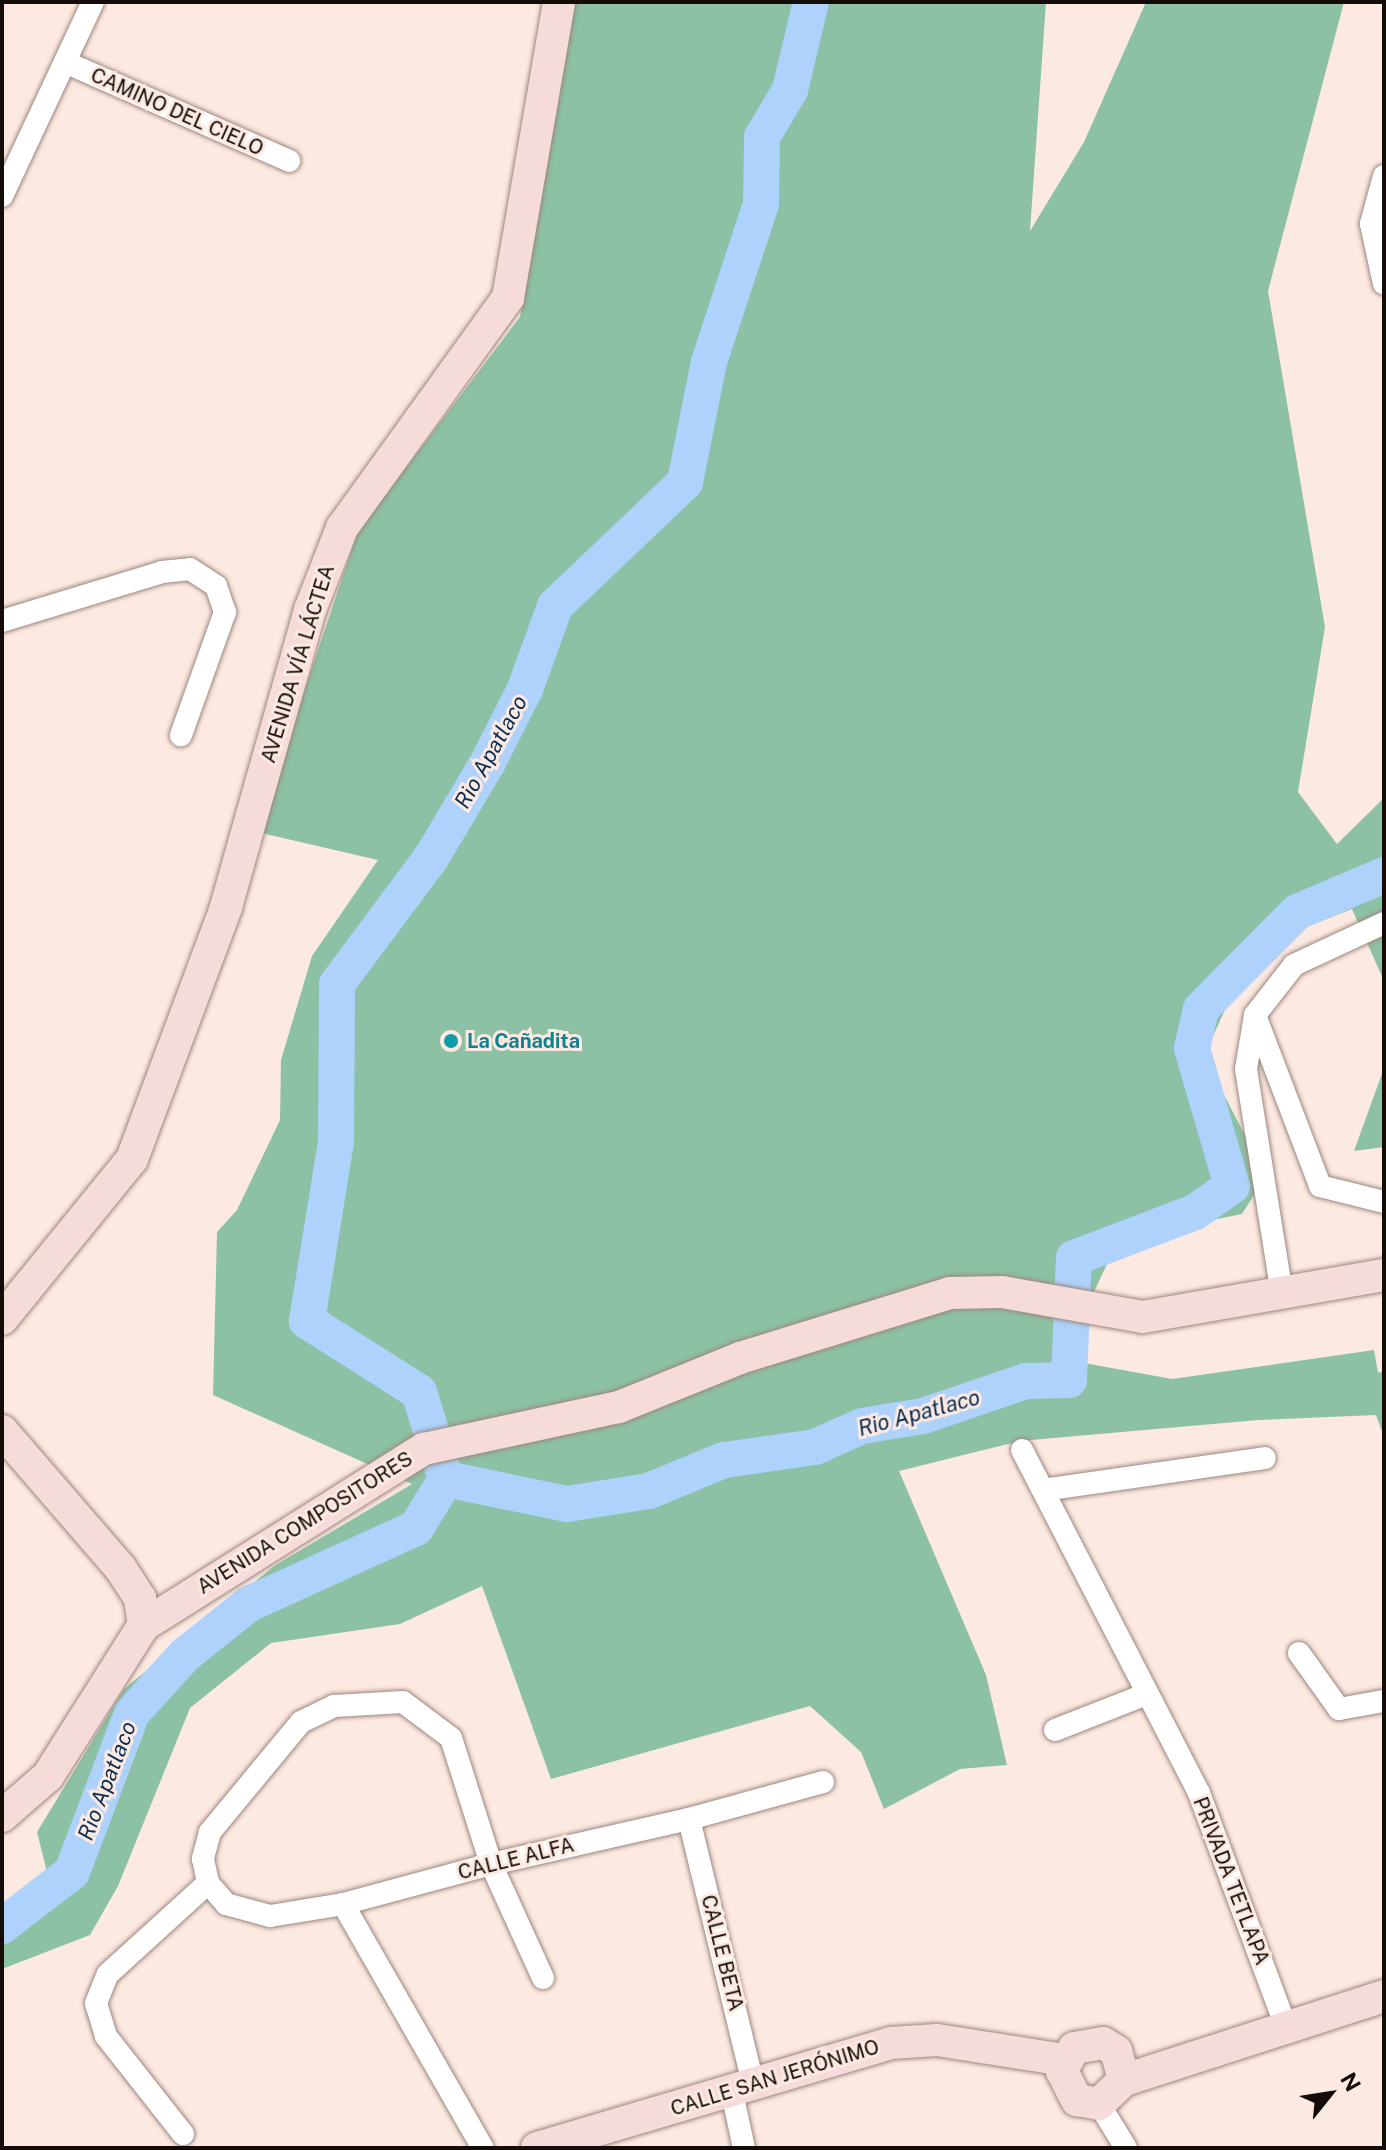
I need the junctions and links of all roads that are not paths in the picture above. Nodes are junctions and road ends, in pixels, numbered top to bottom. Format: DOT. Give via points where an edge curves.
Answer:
graph roads {
  1 [pos="93,2"];
  2 [pos="559,2"];
  3 [pos="65,62"];
  4 [pos="289,161"];
  5 [pos="1384,176"];
  6 [pos="2,196"];
  7 [pos="1384,284"];
  8 [pos="3,624"];
  9 [pos="181,735"];
  10 [pos="1384,923"];
  11 [pos="1255,1015"];
  12 [pos="1384,1202"];
  13 [pos="1384,1275"];
  14 [pos="1282,1294"];
  15 [pos="2,1319"];
  16 [pos="2,1431"];
  17 [pos="1022,1450"];
  18 [pos="1265,1458"];
  19 [pos="1043,1490"];
  20 [pos="144,1625"];
  21 [pos="1299,1653"];
  22 [pos="1147,1694"];
  23 [pos="1384,1701"];
  24 [pos="1055,1730"];
  25 [pos="823,1782"];
  26 [pos="2,1816"];
  27 [pos="689,1819"];
  28 [pos="491,1864"];
  29 [pos="208,1883"];
  30 [pos="343,1904"];
  31 [pos="543,1978"];
  32 [pos="1384,1996"];
  33 [pos="1287,2029"];
  34 [pos="1064,2060"];
  35 [pos="1124,2080"];
  36 [pos="743,2090"];
  37 [pos="1099,2104"];
  38 [pos="183,2134"];
  39 [pos="483,2148"];
  40 [pos="537,2148"];
  41 [pos="744,2148"];
  42 [pos="1126,2148"];
  1 -- 3 [label="street"];
  2 -- 15 [label="street, AVENIDA VÍA LÁCTEA" via="508,298 342,528 310,610 226,907 132,1159"];
  3 -- 4 [label="street, CAMINO DEL CIELO"];
  3 -- 6 [label="street"];
  5 -- 7 [label="street" via="1371,224"];
  8 -- 9 [label="street" via="162,572 190,569 216,586 225,612"];
  10 -- 11 [label="street" via="1294,965"];
  11 -- 12 [label="street" via="1320,1186"];
  11 -- 14 [label="street" via="1246,1069"];
  13 -- 14 [label="street, AVENIDA COMPOSITORES"];
  14 -- 20 [label="street, AVENIDA COMPOSITORES" via="1143,1317 975,1290 924,1297 619,1407 437,1446"];
  16 -- 20 [label="street" via="116,1561 140,1598"];
  17 -- 19 [label="street, PRIVADA TETLAPA"];
  18 -- 19 [label="street"];
  19 -- 22 [label="street, PRIVADA TETLAPA"];
  20 -- 26 [label="street, AVENIDA COMPOSITORES" via="48,1776"];
  21 -- 23 [label="street" via="1339,1709"];
  22 -- 24 [label="street"];
  22 -- 33 [label="street, PRIVADA TETLAPA" via="1199,1793"];
  25 -- 27 [label="street, CALLE ALFA"];
  27 -- 28 [label="street, CALLE ALFA"];
  27 -- 36 [label="street, CALLE BETA"];
  28 -- 29 [label="street" via="451,1738 426,1713 403,1702 334,1706 301,1722 210,1832 203,1859"];
  28 -- 30 [label="street, CALLE ALFA"];
  28 -- 31 [label="street"];
  29 -- 30 [label="street, CALLE ALFA" via="245,1914"];
  29 -- 38 [label="street" via="108,1974 96,2003 106,2036"];
  30 -- 39 [label="street"];
  32 -- 33 [label="street"];
  33 -- 35 [label="street"];
  34 -- 35 [label="street" via="1088,2042 1103,2043 1116,2051"];
  34 -- 36 [label="street, CALLE SAN JERÓNIMO" via="937,2040 891,2043"];
  34 -- 37 [label="street" via="1068,2092"];
  35 -- 37 [label="street"];
  36 -- 40 [label="street, CALLE SAN JERÓNIMO"];
  36 -- 41 [label="street, CALLE BETA"];
  37 -- 42 [label="street"];
}
